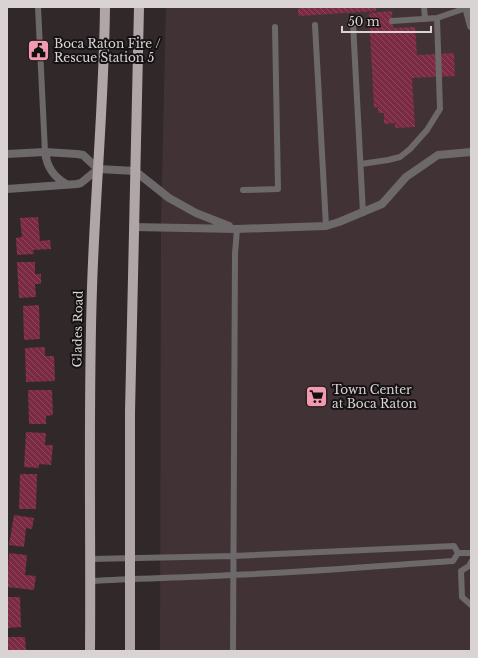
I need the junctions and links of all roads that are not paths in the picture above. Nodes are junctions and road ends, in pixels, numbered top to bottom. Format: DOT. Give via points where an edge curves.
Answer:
graph roads {
  1 [pos="38,7"];
  2 [pos="105,7"];
  3 [pos="139,7"];
  4 [pos="424,7"];
  5 [pos="466,8"];
  6 [pos="437,18"];
  7 [pos="425,19"];
  8 [pos="392,20"];
  9 [pos="353,23"];
  10 [pos="315,25"];
  11 [pos="471,26"];
  12 [pos="275,27"];
  13 [pos="45,152"];
  14 [pos="471,152"];
  15 [pos="7,154"];
  16 [pos="361,164"];
  17 [pos="98,169"];
  18 [pos="135,171"];
  19 [pos="66,184"];
  20 [pos="7,189"];
  21 [pos="243,190"];
  22 [pos="363,213"];
  23 [pos="326,226"];
  24 [pos="134,227"];
  25 [pos="237,229"];
  26 [pos="458,553"];
  27 [pos="471,553"];
  28 [pos="233,556"];
  29 [pos="91,559"];
  30 [pos="130,559"];
  31 [pos="470,565"];
  32 [pos="233,575"];
  33 [pos="130,578"];
  34 [pos="91,581"];
  35 [pos="471,605"];
  36 [pos="90,651"];
  37 [pos="130,651"];
  38 [pos="233,651"];
  1 -- 13 [label="lane"];
  2 -- 17 [label="main road, Glades Road"];
  3 -- 18 [label="main road"];
  4 -- 7 [label="lane"];
  5 -- 6 [label="lane"];
  5 -- 11 [label="street"];
  6 -- 7 [label="lane"];
  6 -- 16 [label="lane" via="440,109 427,130 400,157"];
  7 -- 8 [label="lane"];
  9 -- 16 [label="lane"];
  10 -- 23 [label="lane"];
  12 -- 21 [label="lane" via="278,189"];
  13 -- 15 [label="street"];
  13 -- 17 [label="street" via="82,155"];
  13 -- 19 [label="street" via="52,172"];
  14 -- 22 [label="street" via="438,155 406,177 382,204"];
  16 -- 22 [label="lane"];
  17 -- 18 [label="street"];
  17 -- 19 [label="street" via="81,182"];
  17 -- 29 [label="main road, Glades Road" via="90,352"];
  18 -- 24 [label="main road"];
  18 -- 25 [label="street" via="182,206"];
  19 -- 20 [label="street"];
  22 -- 23 [label="street"];
  23 -- 25 [label="street"];
  24 -- 25 [label="street"];
  24 -- 30 [label="main road"];
  25 -- 28 [label="lane"];
  26 -- 27 [label="lane"];
  26 -- 28 [label="lane" via="454,546"];
  26 -- 32 [label="lane" via="453,561"];
  28 -- 30 [label="lane"];
  28 -- 32 [label="lane"];
  29 -- 30 [label="lane"];
  29 -- 34 [label="main road, Glades Road"];
  30 -- 33 [label="main road"];
  31 -- 35 [label="lane" via="461,571 461,578 462,597"];
  32 -- 33 [label="lane"];
  32 -- 38 [label="lane"];
  33 -- 34 [label="lane"];
  33 -- 37 [label="main road"];
  34 -- 36 [label="main road, Glades Road"];
}
